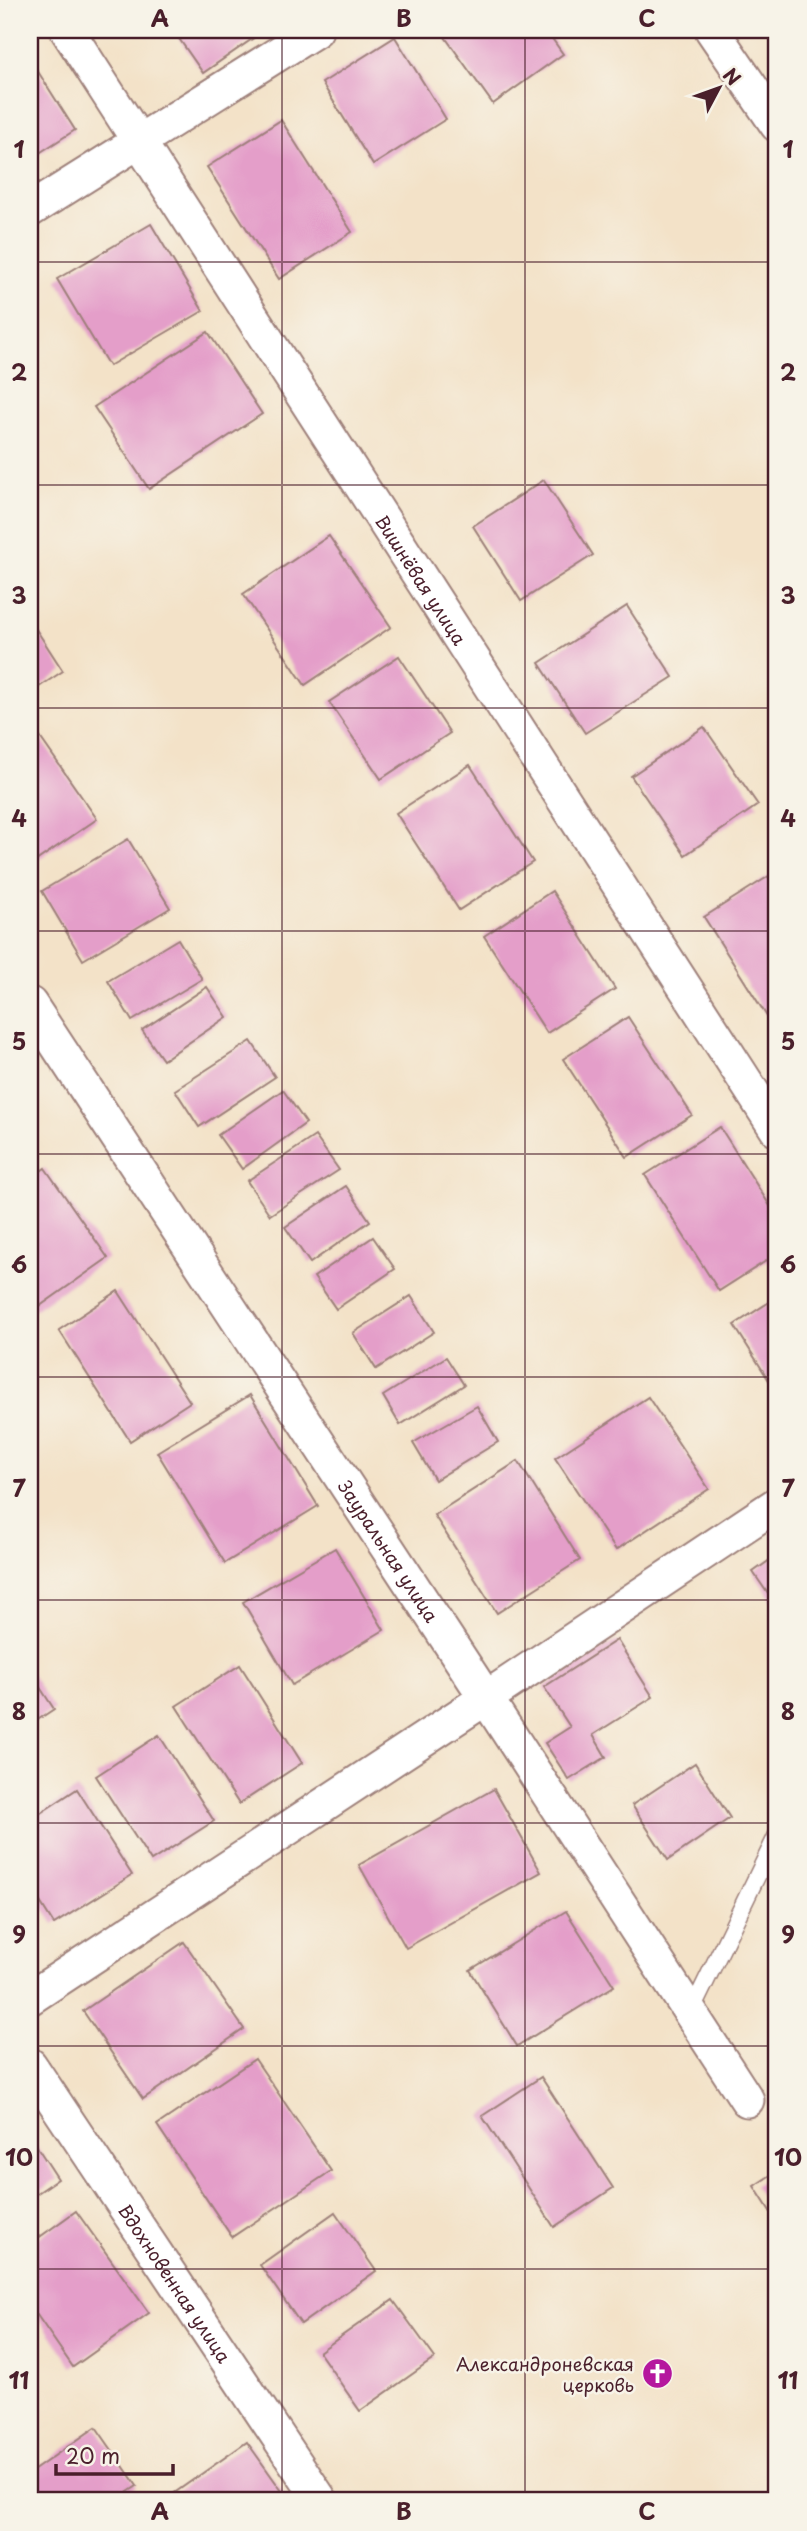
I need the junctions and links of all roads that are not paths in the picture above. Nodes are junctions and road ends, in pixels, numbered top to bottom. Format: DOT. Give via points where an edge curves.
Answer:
graph roads {
  1 [pos="67,30"];
  2 [pos="316,30"];
  3 [pos="712,30"];
  4 [pos="777,125"];
  5 [pos="140,141"];
  6 [pos="30,210"];
  7 [pos="30,1004"];
  8 [pos="777,1130"];
  9 [pos="777,1504"];
  10 [pos="486,1698"];
  11 [pos="777,1835"];
  12 [pos="30,1998"];
  13 [pos="690,2014"];
  14 [pos="30,2065"];
  15 [pos="747,2100"];
  16 [pos="321,2501"];
  1 -- 5 [label="street, Вишнёвая улица"];
  2 -- 5 [label="street"];
  3 -- 4 [label="street"];
  5 -- 6 [label="street"];
  5 -- 8 [label="street, Вишнёвая улица"];
  7 -- 10 [label="street, Зауральная улица"];
  9 -- 10 [label="street"];
  10 -- 12 [label="street"];
  10 -- 13 [label="street, Зауральная улица"];
  11 -- 13 [label="lane"];
  13 -- 15 [label="street, Зауральная улица"];
  14 -- 16 [label="street, Вдохновенная улица"];
}
